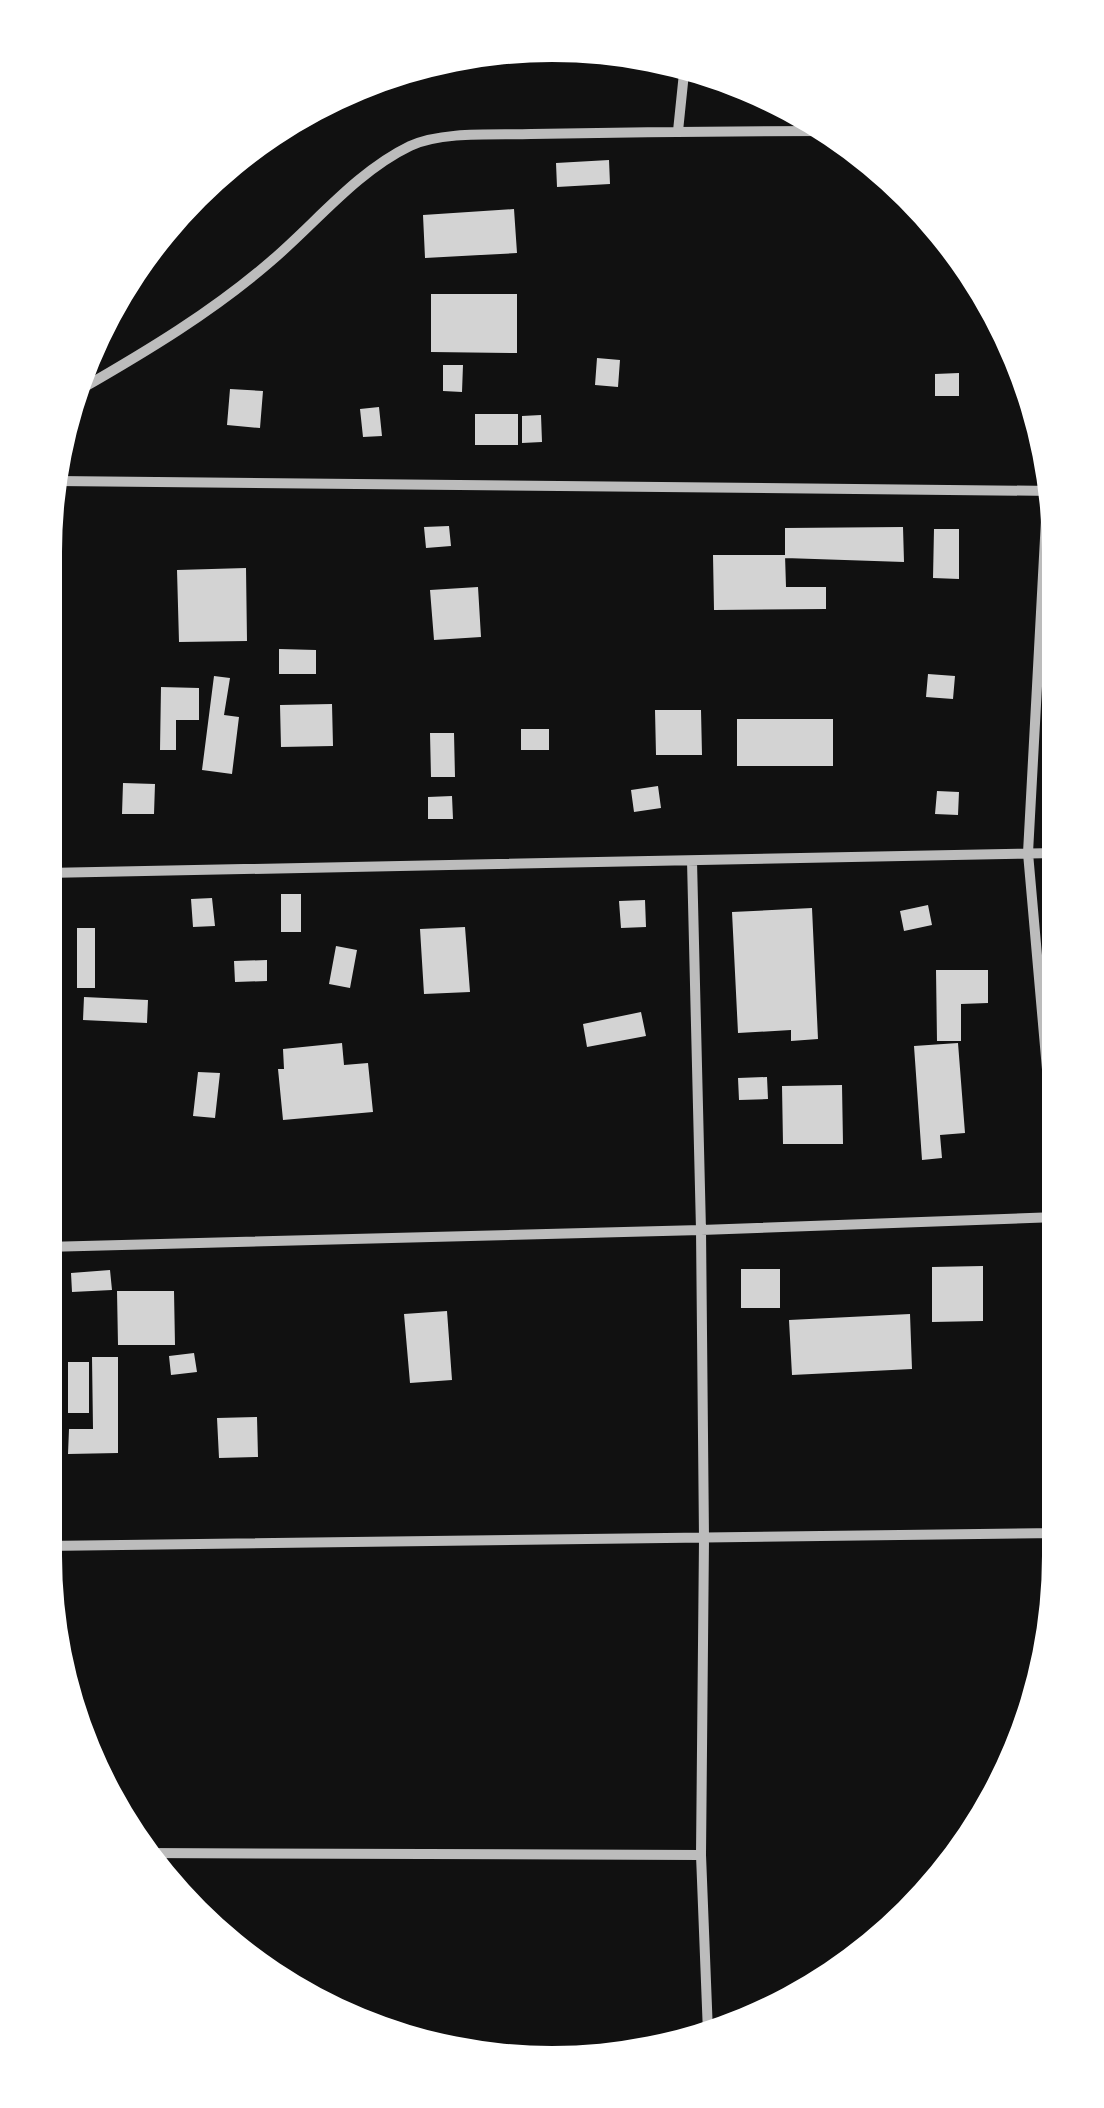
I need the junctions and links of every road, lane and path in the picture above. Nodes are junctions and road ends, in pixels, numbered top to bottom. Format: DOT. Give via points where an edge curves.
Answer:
graph roads {
  1 [pos="683,80"];
  2 [pos="678,130"];
  3 [pos="803,132"];
  4 [pos="93,381"];
  5 [pos="68,481"];
  6 [pos="1037,491"];
  7 [pos="1042,633"];
  8 [pos="1028,853"];
  9 [pos="1042,853"];
  10 [pos="692,860"];
  11 [pos="63,873"];
  12 [pos="1042,1013"];
  13 [pos="1042,1218"];
  14 [pos="702,1230"];
  15 [pos="63,1246"];
  16 [pos="1042,1533"];
  17 [pos="704,1539"];
  18 [pos="63,1546"];
  19 [pos="163,1853"];
  20 [pos="701,1854"];
  21 [pos="708,2020"];
  1 -- 2 [label="street"];
  2 -- 3 [label="street"];
  2 -- 4 [label="street" via="460,136 413,145 331,204 216,306"];
  5 -- 6 [label="street"];
  7 -- 8 [label="street"];
  8 -- 9 [label="street"];
  8 -- 10 [label="street"];
  8 -- 12 [label="street"];
  10 -- 11 [label="street"];
  10 -- 14 [label="street"];
  13 -- 14 [label="street"];
  14 -- 15 [label="street"];
  14 -- 17 [label="street"];
  16 -- 17 [label="street"];
  17 -- 18 [label="street"];
  17 -- 20 [label="street"];
  19 -- 20 [label="street"];
  20 -- 21 [label="street"];
}
